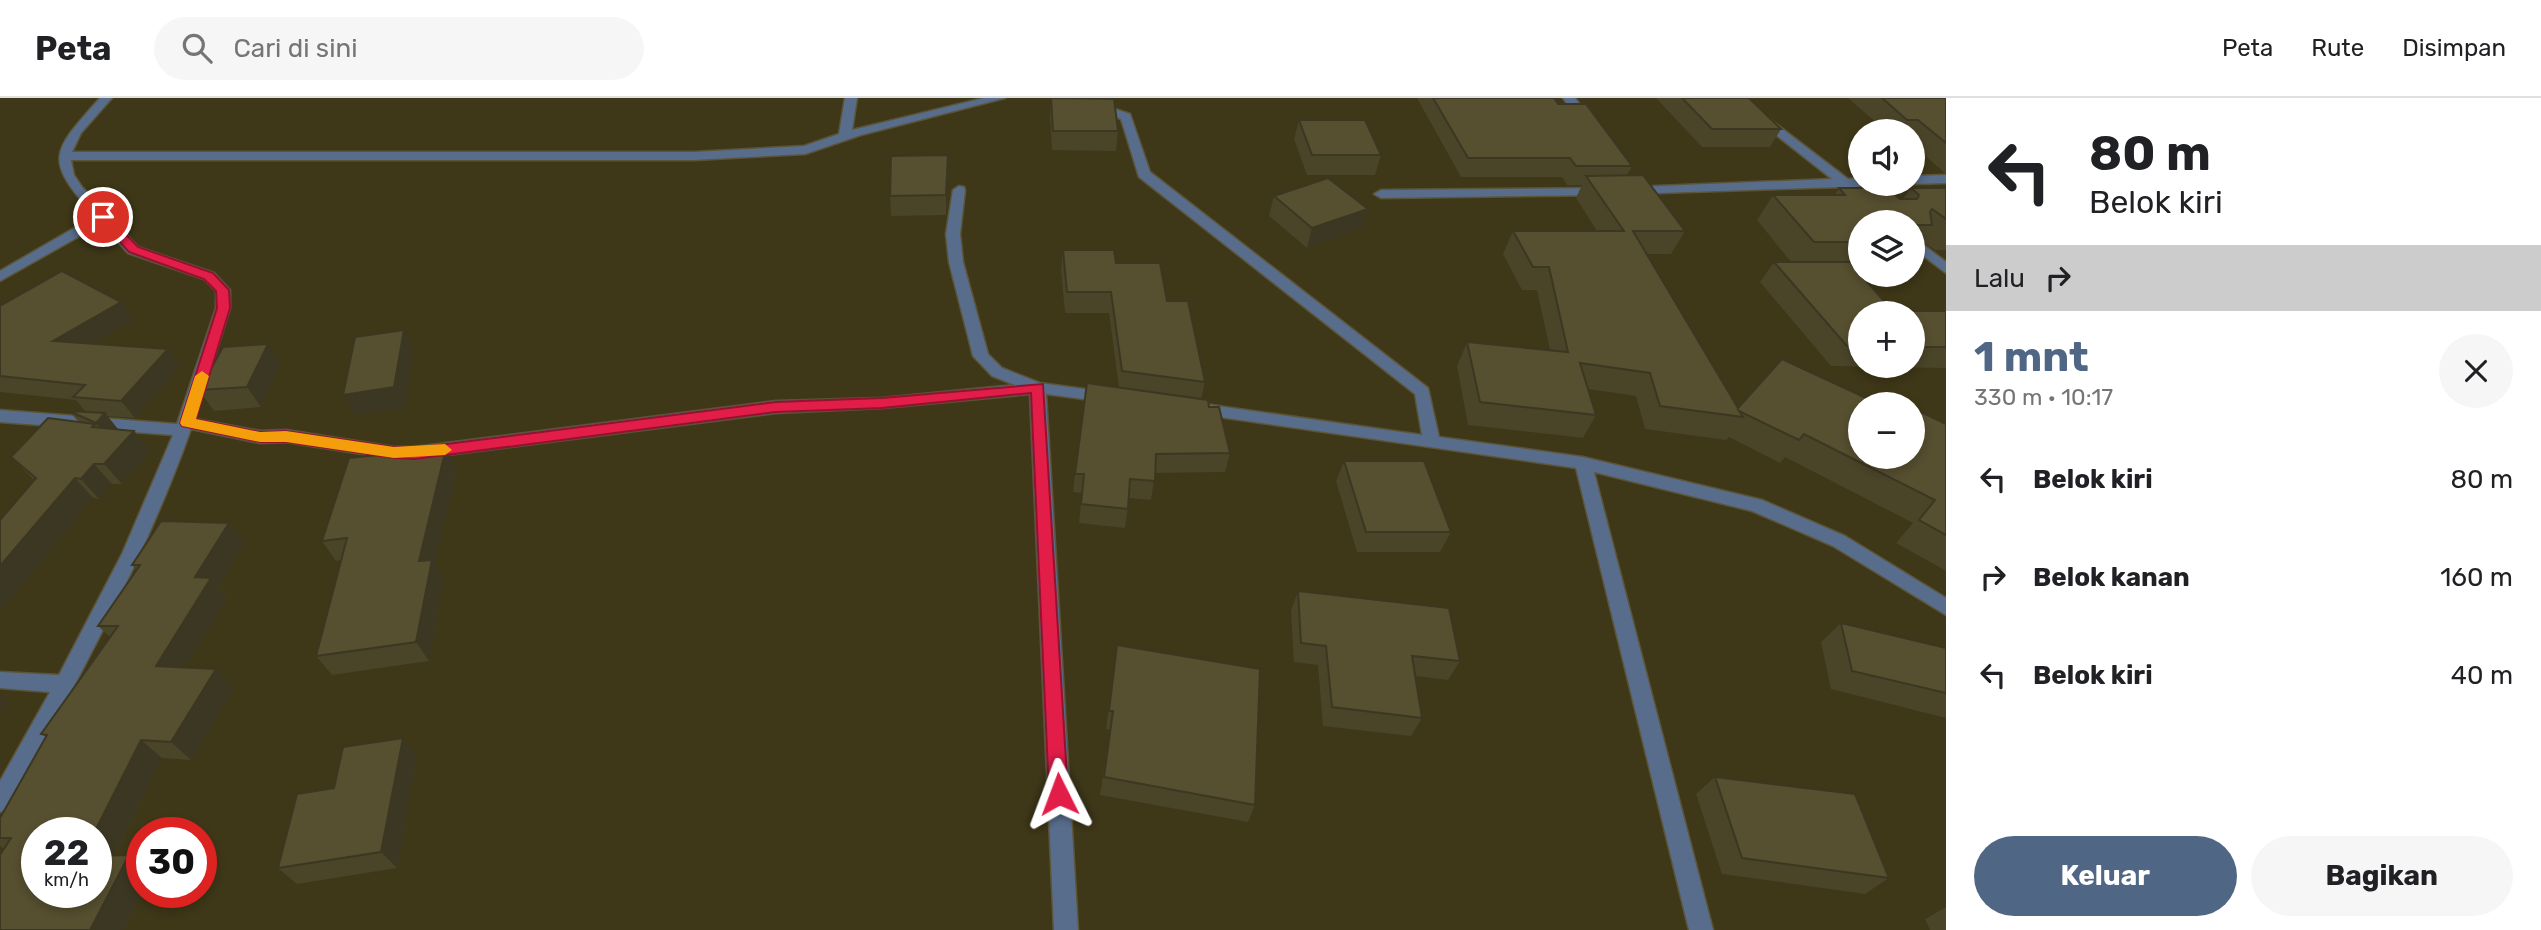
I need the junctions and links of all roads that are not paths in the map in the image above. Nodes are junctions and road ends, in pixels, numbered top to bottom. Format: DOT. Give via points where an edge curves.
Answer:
graph roads {
  1 [pos="106,98"];
  2 [pos="851,98"];
  3 [pos="999,98"];
  4 [pos="1071,98"];
  5 [pos="1569,98"];
  6 [pos="1735,98"];
  7 [pos="1592,129"];
  8 [pos="845,136"];
  9 [pos="64,156"];
  10 [pos="1946,179"];
  11 [pos="1925,180"];
  12 [pos="1845,183"];
  13 [pos="1848,183"];
  14 [pos="959,190"];
  15 [pos="1381,194"];
  16 [pos="1863,198"];
  17 [pos="103,217"];
  18 [pos="1925,251"];
  19 [pos="1946,269"];
  20 [pos="0,277"];
  21 [pos="1038,387"];
  22 [pos="1119,399"];
  23 [pos="1174,406"];
  24 [pos="0,416"];
  25 [pos="185,426"];
  26 [pos="1433,442"];
  27 [pos="1583,463"];
  28 [pos="1946,607"];
  29 [pos="0,680"];
  30 [pos="65,684"];
  31 [pos="0,802"];
  32 [pos="1066,930"];
  33 [pos="1701,930"];
  1 -- 9 [label="street" via="76,132"];
  2 -- 8 [label="street"];
  3 -- 8 [label="street"];
  4 -- 26 [label="street" via="1126,117 1143,174 1422,392"];
  5 -- 7 [label="street"];
  6 -- 12 [label="street"];
  8 -- 9 [label="street" via="805,149 694,156"];
  9 -- 17 [label="street" via="68,175"];
  10 -- 11 [label="street"];
  12 -- 13 [label="street"];
  12 -- 15 [label="street"];
  12 -- 16 [label="street"];
  14 -- 21 [label="street" via="953,234 956,262 981,356 997,372"];
  17 -- 20 [label="street"];
  17 -- 25 [label="street" via="133,250 209,276 223,290 223,308"];
  18 -- 19 [label="street"];
  21 -- 22 [label="street"];
  21 -- 25 [label="street" via="882,403 776,407 415,453"];
  21 -- 32 [label="street"];
  23 -- 26 [label="street"];
  24 -- 25 [label="street"];
  25 -- 30 [label="street" via="147,519"];
  26 -- 27 [label="street"];
  27 -- 28 [label="street" via="1756,505 1839,541"];
  27 -- 33 [label="street"];
  29 -- 30 [label="street"];
  30 -- 31 [label="street"];
}
